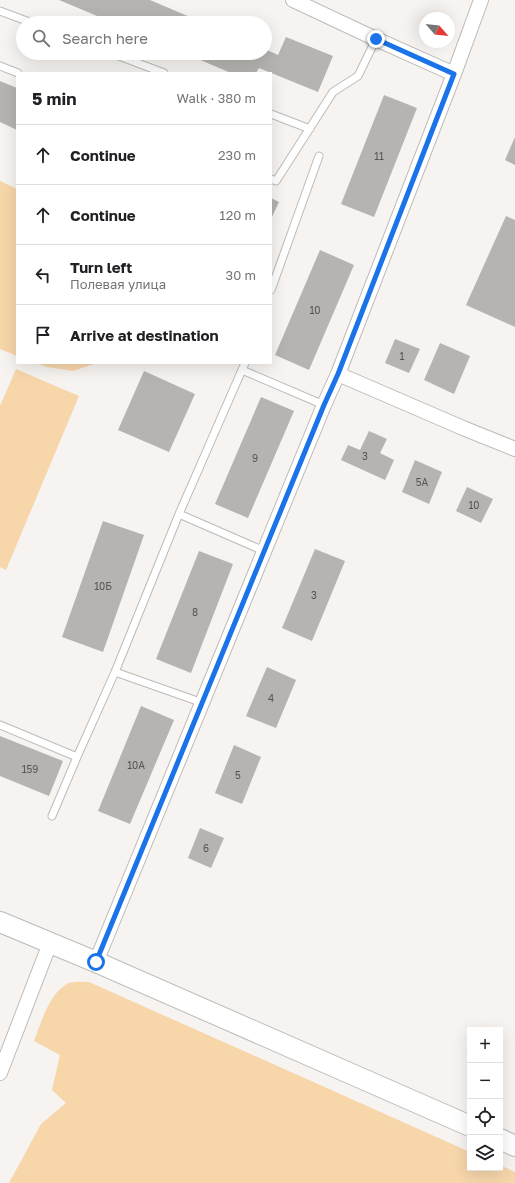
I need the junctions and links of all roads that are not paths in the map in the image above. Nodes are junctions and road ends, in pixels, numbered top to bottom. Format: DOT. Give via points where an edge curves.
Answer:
graph roads {
  1 [pos="294,0"];
  2 [pos="481,0"];
  3 [pos="0,11"];
  4 [pos="16,17"];
  5 [pos="376,39"];
  6 [pos="130,60"];
  7 [pos="0,66"];
  8 [pos="16,72"];
  9 [pos="161,72"];
  10 [pos="454,74"];
  11 [pos="272,114"];
  12 [pos="310,128"];
  13 [pos="319,156"];
  14 [pos="272,179"];
  15 [pos="272,287"];
  16 [pos="244,367"];
  17 [pos="338,374"];
  18 [pos="324,405"];
  19 [pos="515,449"];
  20 [pos="179,514"];
  21 [pos="264,550"];
  22 [pos="115,672"];
  23 [pos="203,703"];
  24 [pos="0,725"];
  25 [pos="77,756"];
  26 [pos="52,816"];
  27 [pos="0,922"];
  28 [pos="50,943"];
  29 [pos="96,962"];
  30 [pos="0,1073"];
  31 [pos="467,1125"];
  32 [pos="503,1140"];
  33 [pos="515,1146"];
  1 -- 5 [label="street"];
  2 -- 10 [label="street"];
  3 -- 4 [label="lane"];
  5 -- 10 [label="street"];
  5 -- 12 [label="lane" via="358,76 333,92"];
  6 -- 9 [label="lane"];
  7 -- 8 [label="lane"];
  10 -- 17 [label="street"];
  11 -- 12 [label="lane"];
  12 -- 14 [label="lane" via="276,181"];
  13 -- 15 [label="lane"];
  16 -- 18 [label="lane"];
  16 -- 20 [label="lane"];
  17 -- 18 [label="street"];
  17 -- 19 [label="street"];
  18 -- 21 [label="street"];
  20 -- 21 [label="lane"];
  20 -- 22 [label="lane"];
  21 -- 23 [label="street"];
  22 -- 23 [label="lane"];
  22 -- 25 [label="lane"];
  23 -- 29 [label="street"];
  24 -- 25 [label="lane"];
  25 -- 26 [label="lane"];
  27 -- 28 [label="main road"];
  28 -- 29 [label="main road"];
  28 -- 30 [label="street"];
  29 -- 31 [label="main road"];
  32 -- 33 [label="main road"];
}
